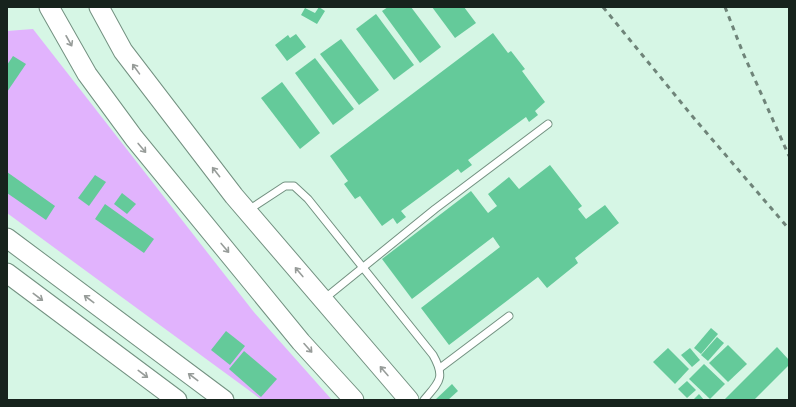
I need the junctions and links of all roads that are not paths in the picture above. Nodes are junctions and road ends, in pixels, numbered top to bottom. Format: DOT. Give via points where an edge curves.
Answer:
graph roads {
  1 [pos="50,7"];
  2 [pos="99,7"];
  3 [pos="548,124"];
  4 [pos="247,211"];
  5 [pos="7,238"];
  6 [pos="363,266"];
  7 [pos="7,273"];
  8 [pos="322,300"];
  9 [pos="509,316"];
  10 [pos="440,368"];
  11 [pos="177,400"];
  12 [pos="224,400"];
  13 [pos="354,400"];
  14 [pos="409,400"];
  15 [pos="424,400"];
  1 -- 13 [label="street, one-way" via="87,74 134,138 302,342"];
  4 -- 2 [label="street, one-way" via="123,51"];
  3 -- 6 [label="lane"];
  4 -- 6 [label="lane" via="285,186 294,186 308,199"];
  8 -- 4 [label="street, one-way"];
  12 -- 5 [label="street, one-way"];
  6 -- 8 [label="lane"];
  6 -- 10 [label="lane" via="433,355"];
  7 -- 11 [label="street, one-way"];
  14 -- 8 [label="street, one-way"];
  9 -- 10 [label="lane"];
  10 -- 15 [label="lane" via="441,378"];
}
